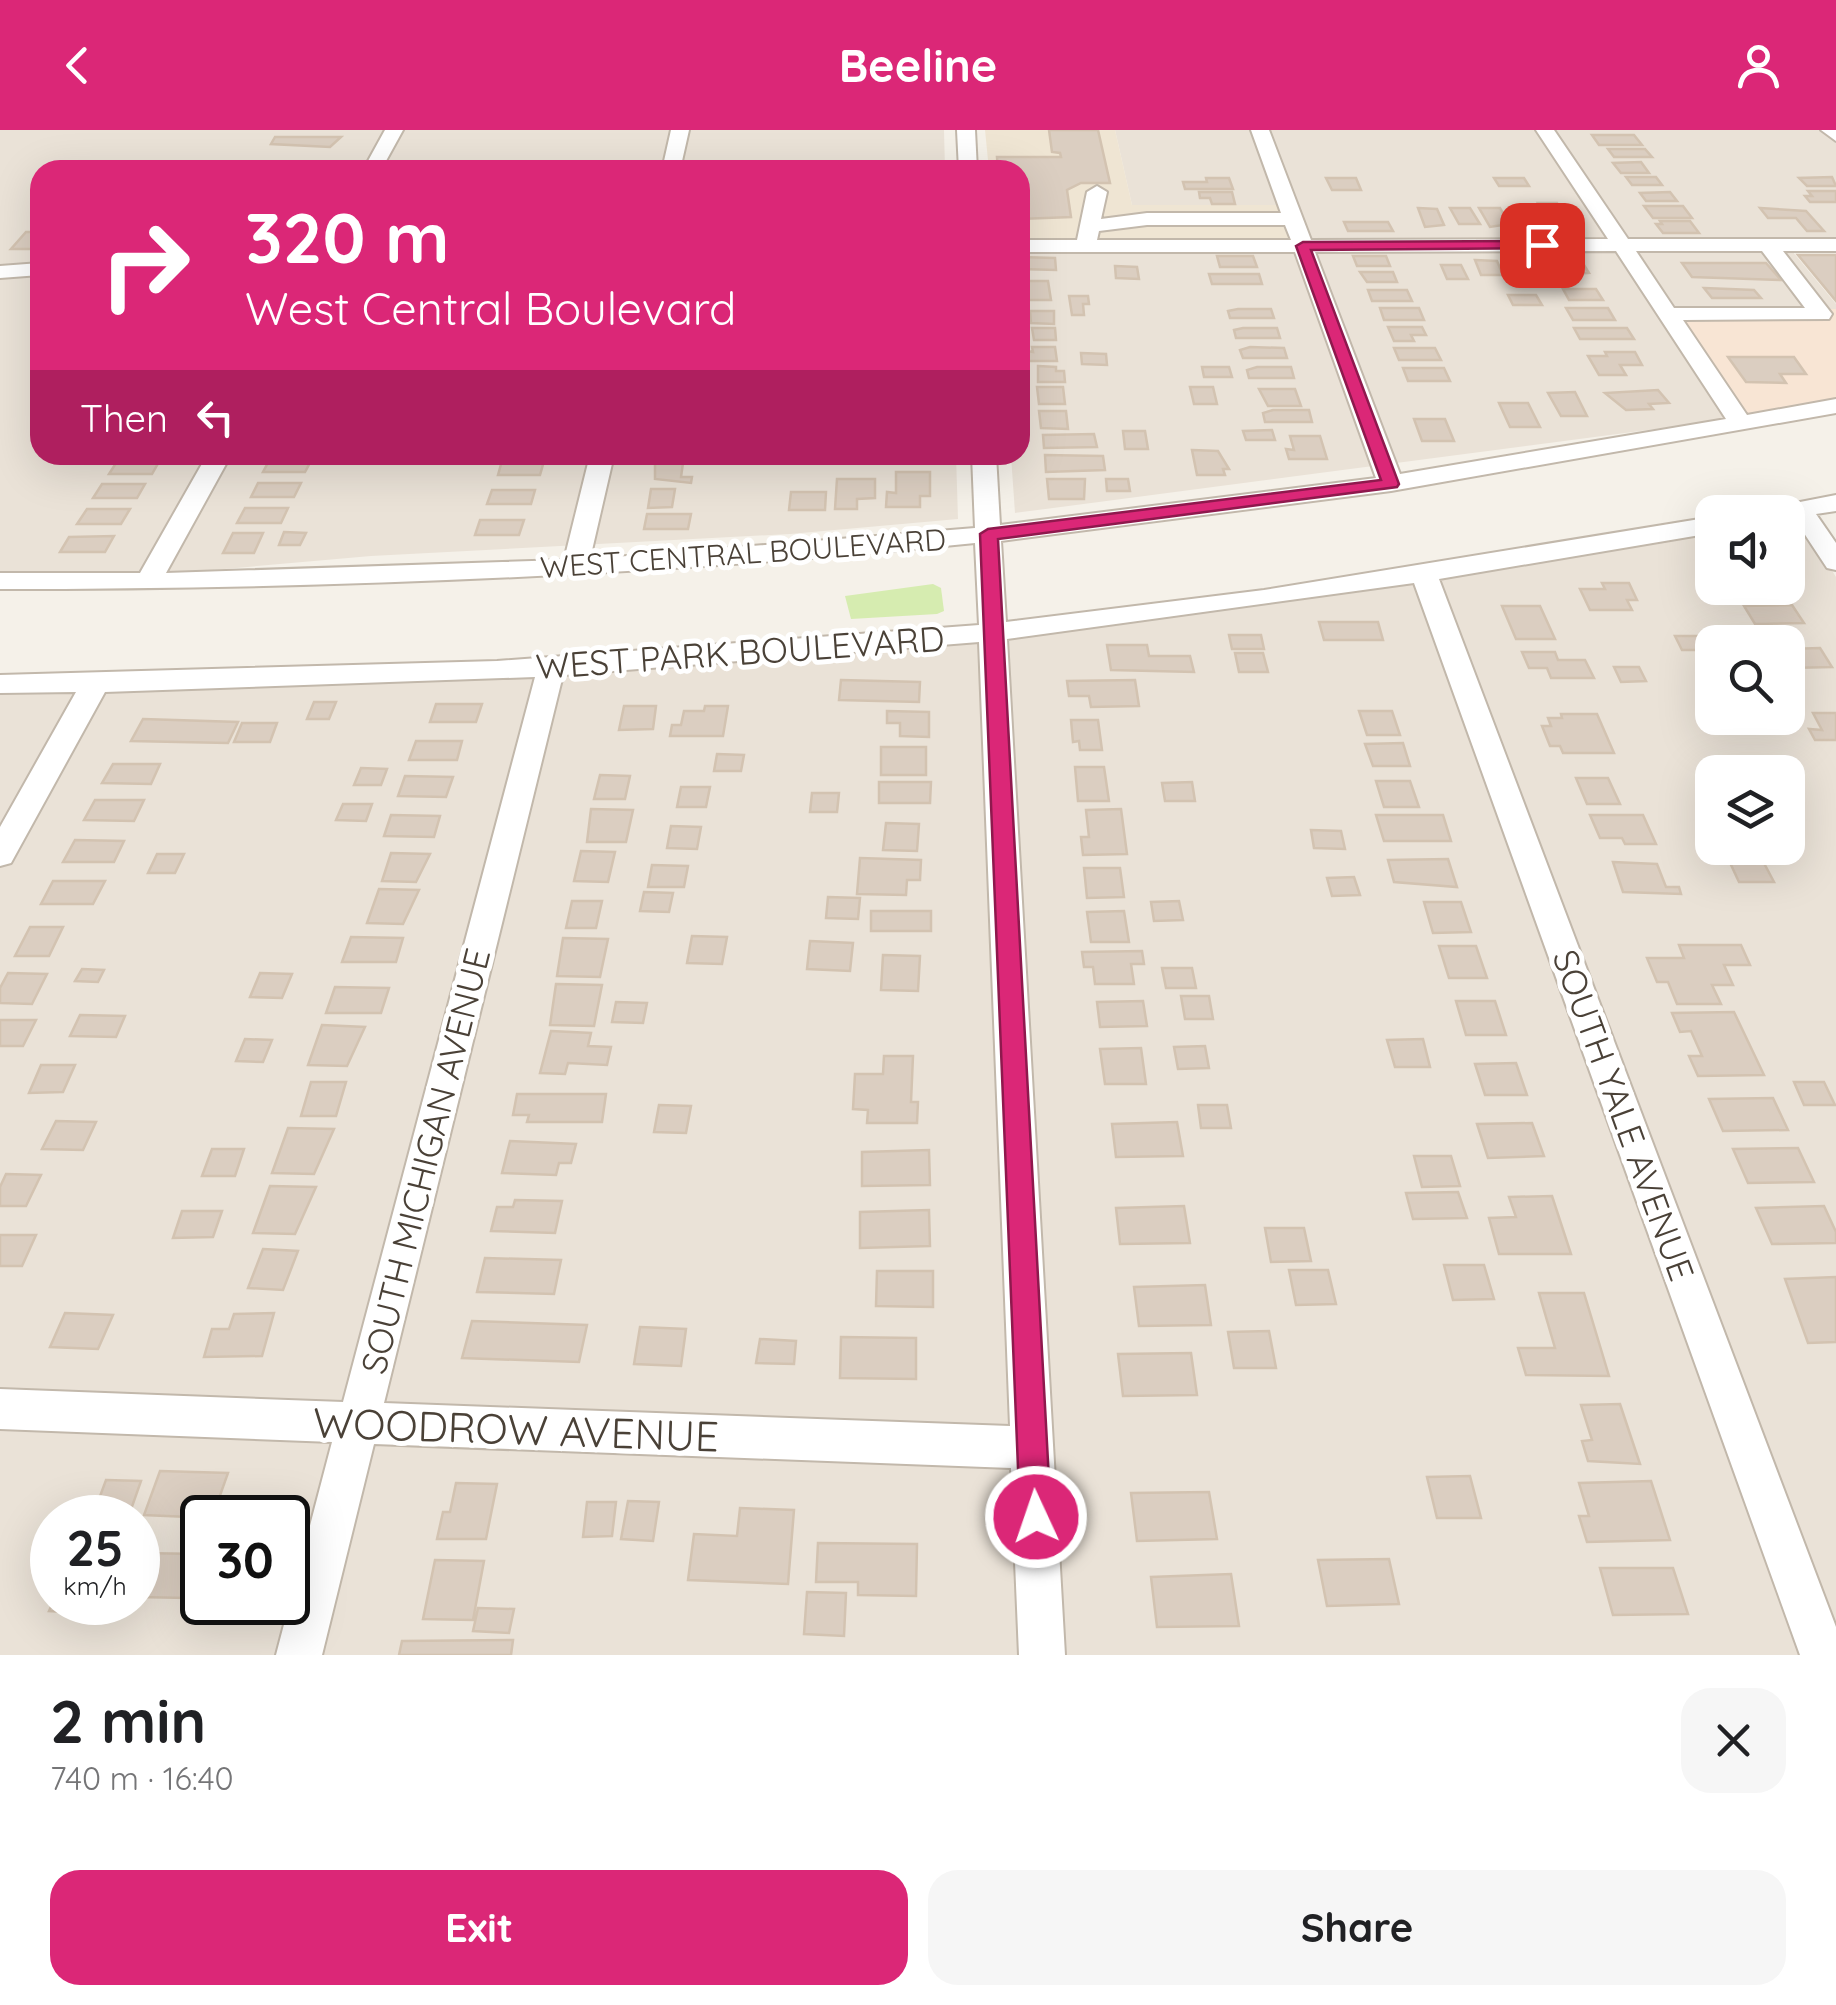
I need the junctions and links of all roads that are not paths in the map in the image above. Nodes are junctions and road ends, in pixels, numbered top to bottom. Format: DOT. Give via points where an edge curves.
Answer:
graph roads {
  1 [pos="394,130"];
  2 [pos="680,130"];
  3 [pos="966,130"];
  4 [pos="1260,130"];
  5 [pos="1545,130"];
  6 [pos="1830,130"];
  7 [pos="1836,136"];
  8 [pos="378,160"];
  9 [pos="673,160"];
  10 [pos="968,160"];
  11 [pos="1096,192"];
  12 [pos="1293,220"];
  13 [pos="1088,236"];
  14 [pos="1030,245"];
  15 [pos="1622,245"];
  16 [pos="1836,245"];
  17 [pos="1303,246"];
  18 [pos="1772,252"];
  19 [pos="1664,260"];
  20 [pos="30,270"];
  21 [pos="0,272"];
  22 [pos="1674,322"];
  23 [pos="1836,332"];
  24 [pos="1836,406"];
  25 [pos="1741,423"];
  26 [pos="213,465"];
  27 [pos="600,465"];
  28 [pos="985,465"];
  29 [pos="1391,484"];
  30 [pos="1835,505"];
  31 [pos="1805,509"];
  32 [pos="1805,526"];
  33 [pos="1695,528"];
  34 [pos="988,534"];
  35 [pos="1836,562"];
  36 [pos="575,568"];
  37 [pos="1424,574"];
  38 [pos="149,580"];
  39 [pos="0,581"];
  40 [pos="995,632"];
  41 [pos="551,668"];
  42 [pos="96,683"];
  43 [pos="0,684"];
  44 [pos="0,856"];
  45 [pos="0,1409"];
  46 [pos="358,1423"];
  47 [pos="1032,1448"];
  48 [pos="299,1655"];
  49 [pos="1042,1655"];
  50 [pos="1823,1655"];
  1 -- 8 [label="street"];
  2 -- 9 [label="street"];
  3 -- 10 [label="street"];
  4 -- 12 [label="street"];
  5 -- 15 [label="street"];
  6 -- 7 [label="street"];
  11 -- 13 [label="street"];
  12 -- 13 [label="street" via="1147,219"];
  12 -- 17 [label="street"];
  13 -- 14 [label="street"];
  13 -- 17 [label="street"];
  15 -- 17 [label="street"];
  15 -- 18 [label="street"];
  15 -- 22 [label="street"];
  16 -- 18 [label="street"];
  17 -- 29 [label="street"];
  18 -- 19 [label="street"];
  18 -- 22 [label="street" via="1820,314"];
  20 -- 21 [label="street"];
  22 -- 23 [label="street"];
  22 -- 25 [label="street"];
  24 -- 25 [label="street, WEST CENTRAL BOULEVARD"];
  25 -- 29 [label="street, WEST CENTRAL BOULEVARD"];
  26 -- 38 [label="street"];
  27 -- 36 [label="street"];
  28 -- 34 [label="street"];
  29 -- 34 [label="street, WEST CENTRAL BOULEVARD"];
  30 -- 31 [label="street"];
  32 -- 35 [label="street"];
  33 -- 37 [label="street, WEST PARK BOULEVARD"];
  34 -- 36 [label="street, WEST CENTRAL BOULEVARD"];
  34 -- 40 [label="street"];
  36 -- 38 [label="street, WEST CENTRAL BOULEVARD"];
  37 -- 40 [label="street, WEST PARK BOULEVARD"];
  37 -- 50 [label="street, SOUTH YALE AVENUE"];
  38 -- 39 [label="street, WEST CENTRAL BOULEVARD"];
  40 -- 41 [label="street, WEST PARK BOULEVARD"];
  40 -- 47 [label="street"];
  41 -- 42 [label="street, WEST PARK BOULEVARD"];
  41 -- 46 [label="street, SOUTH MICHIGAN AVENUE"];
  42 -- 43 [label="street, WEST PARK BOULEVARD"];
  42 -- 44 [label="street"];
  45 -- 46 [label="street, WOODROW AVENUE"];
  46 -- 47 [label="street, WOODROW AVENUE"];
  46 -- 48 [label="street, SOUTH MICHIGAN AVENUE"];
  47 -- 49 [label="street"];
}
